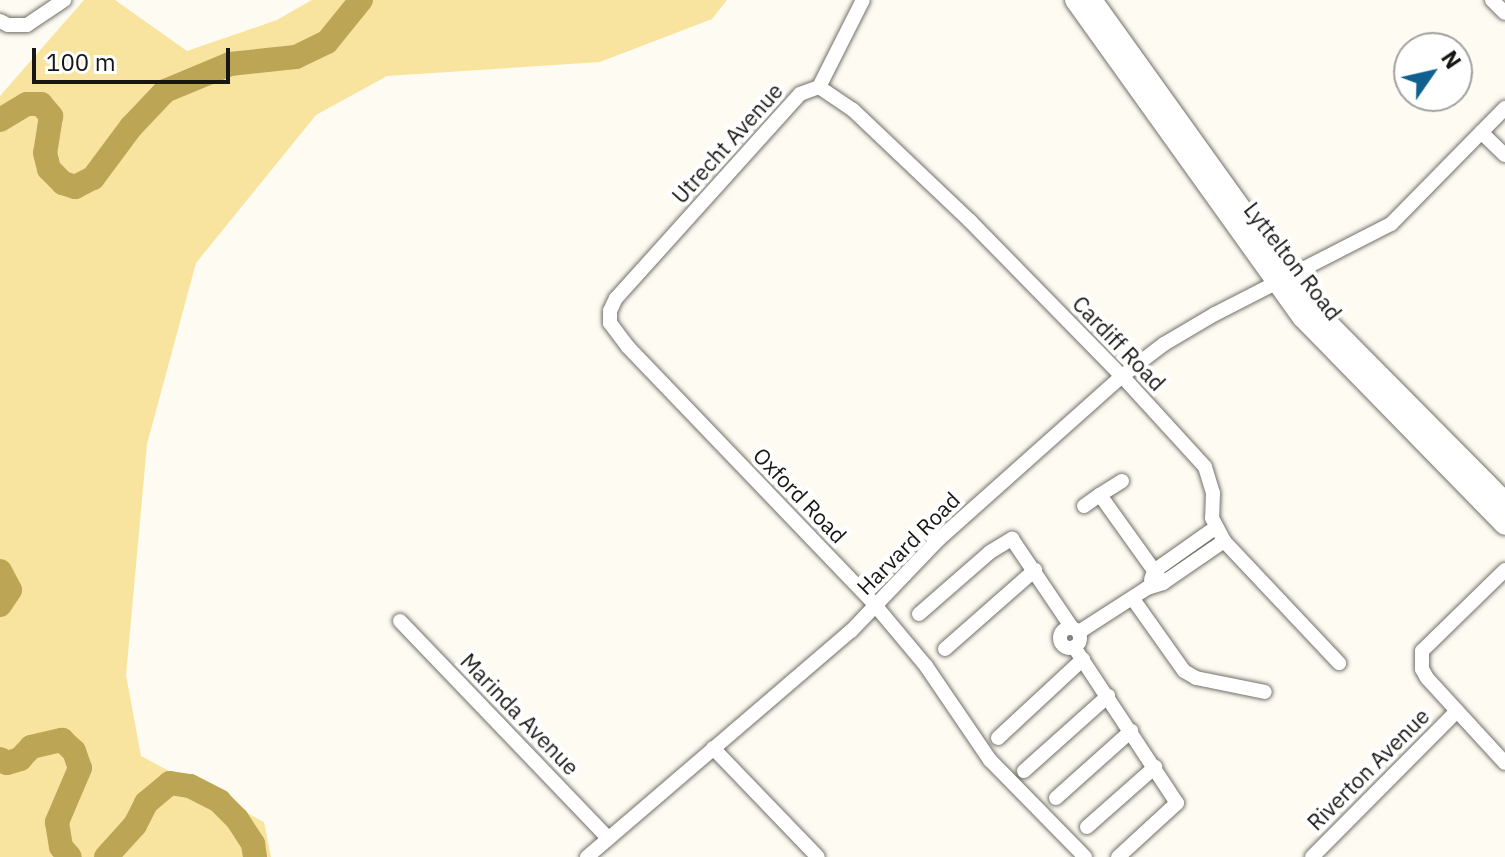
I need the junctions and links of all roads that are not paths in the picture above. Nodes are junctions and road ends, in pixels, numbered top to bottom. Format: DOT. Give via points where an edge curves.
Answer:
graph roads {
  1 [pos="64,0"];
  2 [pos="863,0"];
  3 [pos="1075,0"];
  4 [pos="1092,0"];
  5 [pos="1492,0"];
  6 [pos="1505,13"];
  7 [pos="0,21"];
  8 [pos="819,87"];
  9 [pos="1505,108"];
  10 [pos="1481,132"];
  11 [pos="1505,155"];
  12 [pos="1282,280"];
  13 [pos="610,311"];
  14 [pos="1122,376"];
  15 [pos="1122,481"];
  16 [pos="1100,495"];
  17 [pos="1505,502"];
  18 [pos="1084,506"];
  19 [pos="1505,525"];
  20 [pos="1219,535"];
  21 [pos="1035,570"];
  22 [pos="1505,570"];
  23 [pos="1158,577"];
  24 [pos="1133,599"];
  25 [pos="875,605"];
  26 [pos="919,614"];
  27 [pos="400,621"];
  28 [pos="1077,642"];
  29 [pos="945,649"];
  30 [pos="1339,663"];
  31 [pos="1265,692"];
  32 [pos="1108,696"];
  33 [pos="1456,712"];
  34 [pos="1131,731"];
  35 [pos="998,738"];
  36 [pos="713,748"];
  37 [pos="1505,763"];
  38 [pos="1155,767"];
  39 [pos="1024,771"];
  40 [pos="1056,798"];
  41 [pos="1087,827"];
  42 [pos="608,838"];
  43 [pos="587,857"];
  44 [pos="818,857"];
  45 [pos="1085,857"];
  46 [pos="1118,857"];
  47 [pos="1312,857"];
  1 -- 7 [label="street" via="27,25"];
  2 -- 8 [label="street, Utrecht Avenue"];
  3 -- 12 [label="main road, Lyttelton Road"];
  4 -- 12 [label="main road, Lyttelton Road"];
  5 -- 6 [label="street"];
  8 -- 13 [label="street, Utrecht Avenue" via="800,94 616,298"];
  8 -- 14 [label="street, Cardiff Road" via="844,102 895,150"];
  9 -- 10 [label="street, Harvard Road"];
  10 -- 11 [label="street"];
  10 -- 12 [label="street, Harvard Road" via="1391,224"];
  12 -- 14 [label="street, Harvard Road" via="1164,344"];
  12 -- 17 [label="main road, Lyttelton Road"];
  12 -- 19 [label="main road, Lyttelton Road" via="1303,318"];
  13 -- 25 [label="street, Oxford Road" via="610,323 628,347"];
  14 -- 20 [label="street, Cardiff Road" via="1205,467"];
  14 -- 25 [label="street, Harvard Road" via="939,539"];
  15 -- 16 [label="street"];
  16 -- 18 [label="street"];
  16 -- 23 [label="street"];
  20 -- 23 [label="street"];
  20 -- 30 [label="street"];
  21 -- 26 [label="street" via="1018,544 1007,539"];
  21 -- 28 [label="street"];
  21 -- 29 [label="street"];
  22 -- 33 [label="street" via="1422,651 1427,678"];
  23 -- 24 [label="street"];
  24 -- 28 [label="street"];
  24 -- 31 [label="street" via="1184,671"];
  25 -- 36 [label="street, Harvard Road" via="820,659"];
  25 -- 45 [label="street, Oxford Road" via="926,666 990,760"];
  27 -- 42 [label="street, Marinda Avenue"];
  28 -- 32 [label="street"];
  28 -- 35 [label="street"];
  32 -- 34 [label="street"];
  32 -- 39 [label="street"];
  33 -- 37 [label="street"];
  33 -- 47 [label="street, Riverton Avenue"];
  34 -- 38 [label="street"];
  34 -- 40 [label="street"];
  36 -- 42 [label="street, Harvard Road"];
  36 -- 44 [label="street"];
  38 -- 41 [label="street"];
  38 -- 46 [label="street" via="1177,800 1176,808"];
  42 -- 43 [label="street, Harvard Road"];
}
